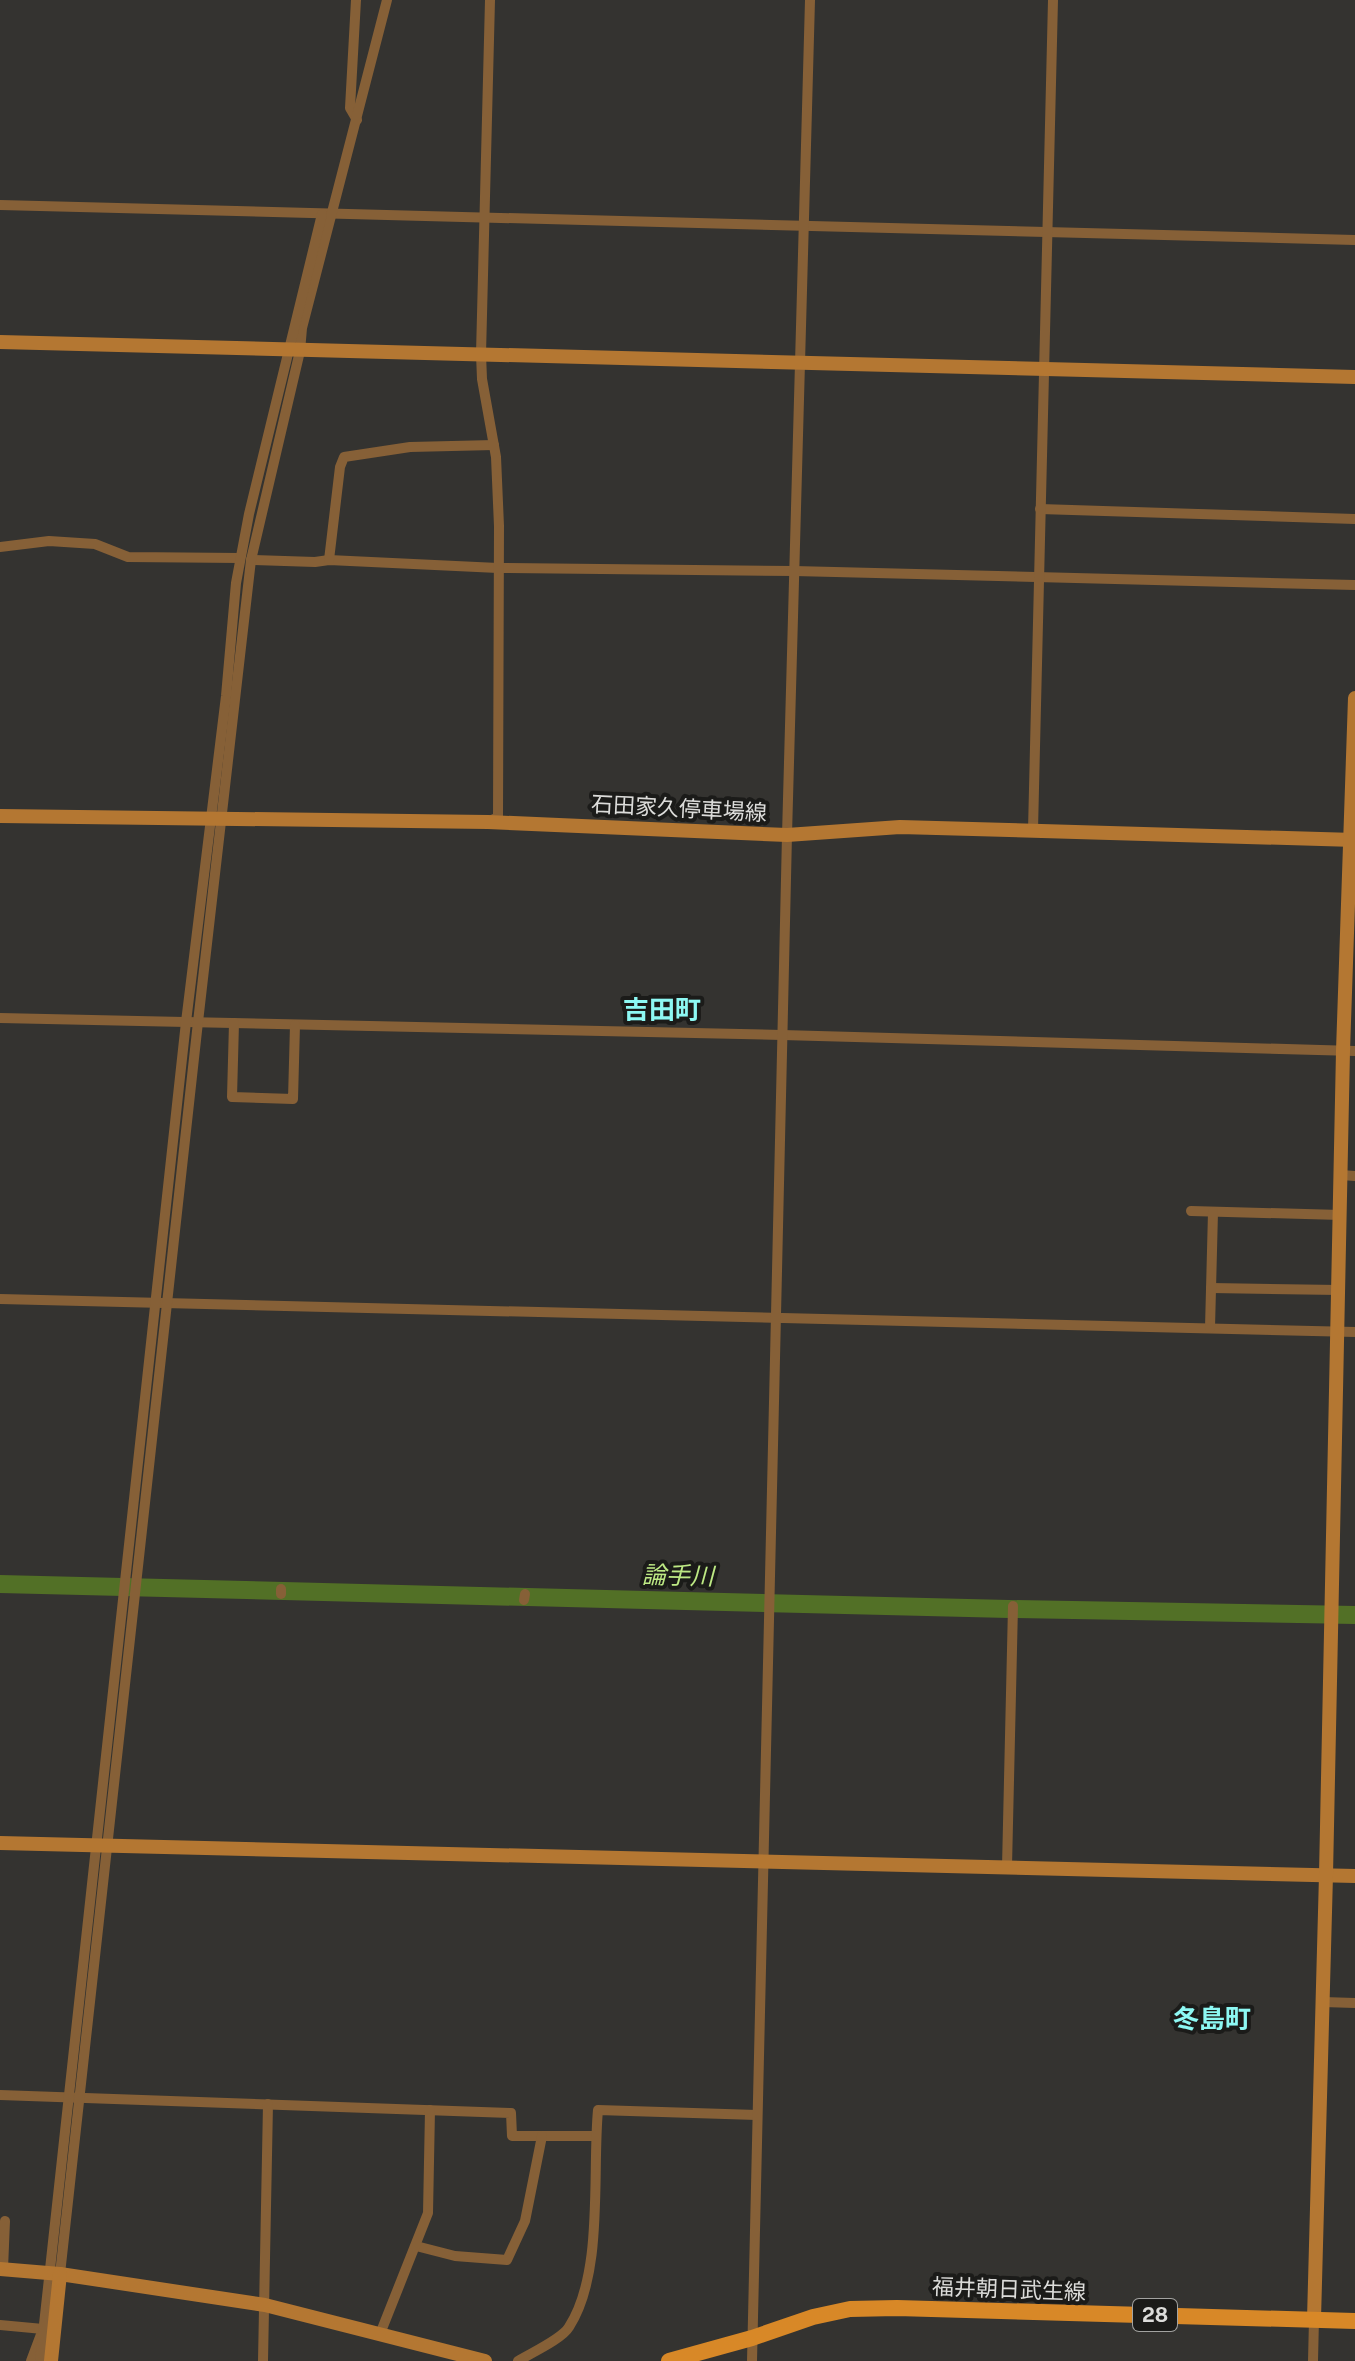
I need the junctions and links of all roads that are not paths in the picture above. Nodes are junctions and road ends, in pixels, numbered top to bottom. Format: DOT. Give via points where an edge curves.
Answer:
graph roads {
  1 [pos="356,0"];
  2 [pos="387,0"];
  3 [pos="490,0"];
  4 [pos="810,0"];
  5 [pos="1053,0"];
  6 [pos="357,120"];
  7 [pos="0,205"];
  8 [pos="328,214"];
  9 [pos="484,218"];
  10 [pos="803,227"];
  11 [pos="1047,232"];
  12 [pos="1355,240"];
  13 [pos="0,342"];
  14 [pos="295,350"];
  15 [pos="481,354"];
  16 [pos="799,363"];
  17 [pos="1044,370"];
  18 [pos="1355,377"];
  19 [pos="494,445"];
  20 [pos="1040,509"];
  21 [pos="1355,519"];
  22 [pos="0,547"];
  23 [pos="246,559"];
  24 [pos="329,560"];
  25 [pos="498,568"];
  26 [pos="794,571"];
  27 [pos="1039,576"];
  28 [pos="1355,585"];
  29 [pos="1355,698"];
  30 [pos="0,816"];
  31 [pos="216,820"];
  32 [pos="488,822"];
  33 [pos="1033,830"];
  34 [pos="787,835"];
  35 [pos="1353,840"];
  36 [pos="0,1018"];
  37 [pos="192,1022"];
  38 [pos="234,1023"];
  39 [pos="295,1025"];
  40 [pos="782,1035"];
  41 [pos="1349,1051"];
  42 [pos="1348,1175"];
  43 [pos="1191,1211"];
  44 [pos="1213,1212"];
  45 [pos="1341,1215"];
  46 [pos="1211,1288"];
  47 [pos="1339,1290"];
  48 [pos="0,1299"];
  49 [pos="162,1304"];
  50 [pos="776,1318"];
  51 [pos="1210,1328"];
  52 [pos="1338,1331"];
  53 [pos="1355,1332"];
  54 [pos="1013,1609"];
  55 [pos="0,1843"];
  56 [pos="103,1844"];
  57 [pos="762,1861"];
  58 [pos="1007,1867"];
  59 [pos="1326,1875"];
  60 [pos="1355,1876"];
  61 [pos="1323,2002"];
  62 [pos="1355,2003"];
  63 [pos="0,2095"];
  64 [pos="73,2098"];
  65 [pos="268,2104"];
  66 [pos="430,2110"];
  67 [pos="757,2115"];
  68 [pos="542,2136"];
  69 [pos="595,2136"];
  70 [pos="5,2221"];
  71 [pos="416,2246"];
  72 [pos="2,2269"];
  73 [pos="54,2273"];
  74 [pos="265,2305"];
  75 [pos="1314,2319"];
  76 [pos="1355,2321"];
  77 [pos="0,2325"];
  78 [pos="43,2329"];
  79 [pos="380,2334"];
  80 [pos="752,2338"];
  81 [pos="31,2361"];
  82 [pos="40,2361"];
  83 [pos="51,2361"];
  84 [pos="263,2361"];
  85 [pos="485,2361"];
  86 [pos="518,2361"];
  87 [pos="669,2361"];
  88 [pos="752,2361"];
  89 [pos="1313,2361"];
  1 -- 6 [label="street" via="350,108"];
  2 -- 6 [label="street"];
  3 -- 9 [label="street"];
  4 -- 10 [label="street"];
  5 -- 11 [label="street"];
  6 -- 8 [label="street"];
  7 -- 8 [label="street"];
  8 -- 9 [label="street"];
  8 -- 14 [label="street"];
  9 -- 10 [label="street"];
  9 -- 15 [label="street"];
  10 -- 11 [label="street"];
  10 -- 16 [label="street"];
  11 -- 12 [label="street"];
  11 -- 17 [label="street"];
  13 -- 14 [label="street"];
  14 -- 15 [label="street"];
  14 -- 23 [label="street"];
  15 -- 16 [label="street"];
  15 -- 19 [label="street"];
  16 -- 17 [label="street"];
  16 -- 26 [label="street"];
  17 -- 18 [label="street"];
  17 -- 20 [label="street"];
  19 -- 24 [label="street" via="410,447 344,457"];
  19 -- 25 [label="street"];
  20 -- 21 [label="street"];
  20 -- 27 [label="street"];
  22 -- 23 [label="street" via="49,541 95,544 128,557"];
  23 -- 24 [label="street"];
  23 -- 31 [label="street"];
  24 -- 25 [label="street"];
  25 -- 26 [label="street"];
  25 -- 32 [label="street" via="498,817"];
  26 -- 27 [label="street"];
  26 -- 34 [label="street"];
  27 -- 28 [label="street"];
  27 -- 33 [label="street"];
  29 -- 35 [label="street"];
  30 -- 31 [label="street, 石田家久停車場線"];
  31 -- 32 [label="street, 石田家久停車場線"];
  31 -- 37 [label="street"];
  32 -- 34 [label="street, 石田家久停車場線"];
  33 -- 34 [label="street, 石田家久停車場線" via="900,827"];
  33 -- 35 [label="street, 石田家久停車場線"];
  34 -- 40 [label="street"];
  35 -- 41 [label="street"];
  36 -- 37 [label="street"];
  37 -- 38 [label="street"];
  37 -- 49 [label="street"];
  38 -- 39 [label="street"];
  38 -- 39 [label="street" via="232,1097 293,1099"];
  39 -- 40 [label="street"];
  40 -- 41 [label="street"];
  40 -- 50 [label="street"];
  41 -- 42 [label="street"];
  42 -- 45 [label="street"];
  43 -- 44 [label="street"];
  44 -- 45 [label="street"];
  44 -- 46 [label="street"];
  45 -- 47 [label="street"];
  46 -- 47 [label="street"];
  46 -- 51 [label="street"];
  47 -- 52 [label="street"];
  48 -- 49 [label="street"];
  49 -- 50 [label="street"];
  49 -- 56 [label="street"];
  50 -- 51 [label="street"];
  50 -- 57 [label="street"];
  51 -- 52 [label="street"];
  52 -- 53 [label="street"];
  52 -- 59 [label="street"];
  54 -- 58 [label="street"];
  55 -- 56 [label="street"];
  56 -- 57 [label="street"];
  56 -- 64 [label="street"];
  57 -- 58 [label="street"];
  57 -- 67 [label="street"];
  58 -- 59 [label="street"];
  59 -- 60 [label="street"];
  59 -- 61 [label="street"];
  61 -- 62 [label="street"];
  61 -- 75 [label="street"];
  63 -- 64 [label="street"];
  64 -- 65 [label="street"];
  64 -- 73 [label="street"];
  65 -- 66 [label="street"];
  65 -- 74 [label="street"];
  66 -- 68 [label="street" via="511,2113 512,2136"];
  66 -- 71 [label="street" via="428,2213"];
  67 -- 69 [label="street" via="598,2110"];
  67 -- 80 [label="street"];
  68 -- 69 [label="street"];
  68 -- 71 [label="street" via="525,2221 507,2260"];
  69 -- 86 [label="street" via="589,2273 579,2306 568,2330"];
  70 -- 72 [label="street"];
  71 -- 79 [label="street"];
  72 -- 73 [label="street"];
  73 -- 74 [label="street"];
  73 -- 78 [label="street"];
  73 -- 83 [label="street"];
  74 -- 79 [label="street"];
  74 -- 84 [label="street"];
  75 -- 76 [label="main road, 福井朝日武生線 / 28"];
  75 -- 80 [label="main road, 福井朝日武生線 / 28" via="850,2309"];
  75 -- 89 [label="street"];
  77 -- 78 [label="street"];
  78 -- 81 [label="street"];
  78 -- 82 [label="street"];
  79 -- 85 [label="street"];
  80 -- 87 [label="main road, 福井朝日武生線 / 28"];
  80 -- 88 [label="street"];
}
